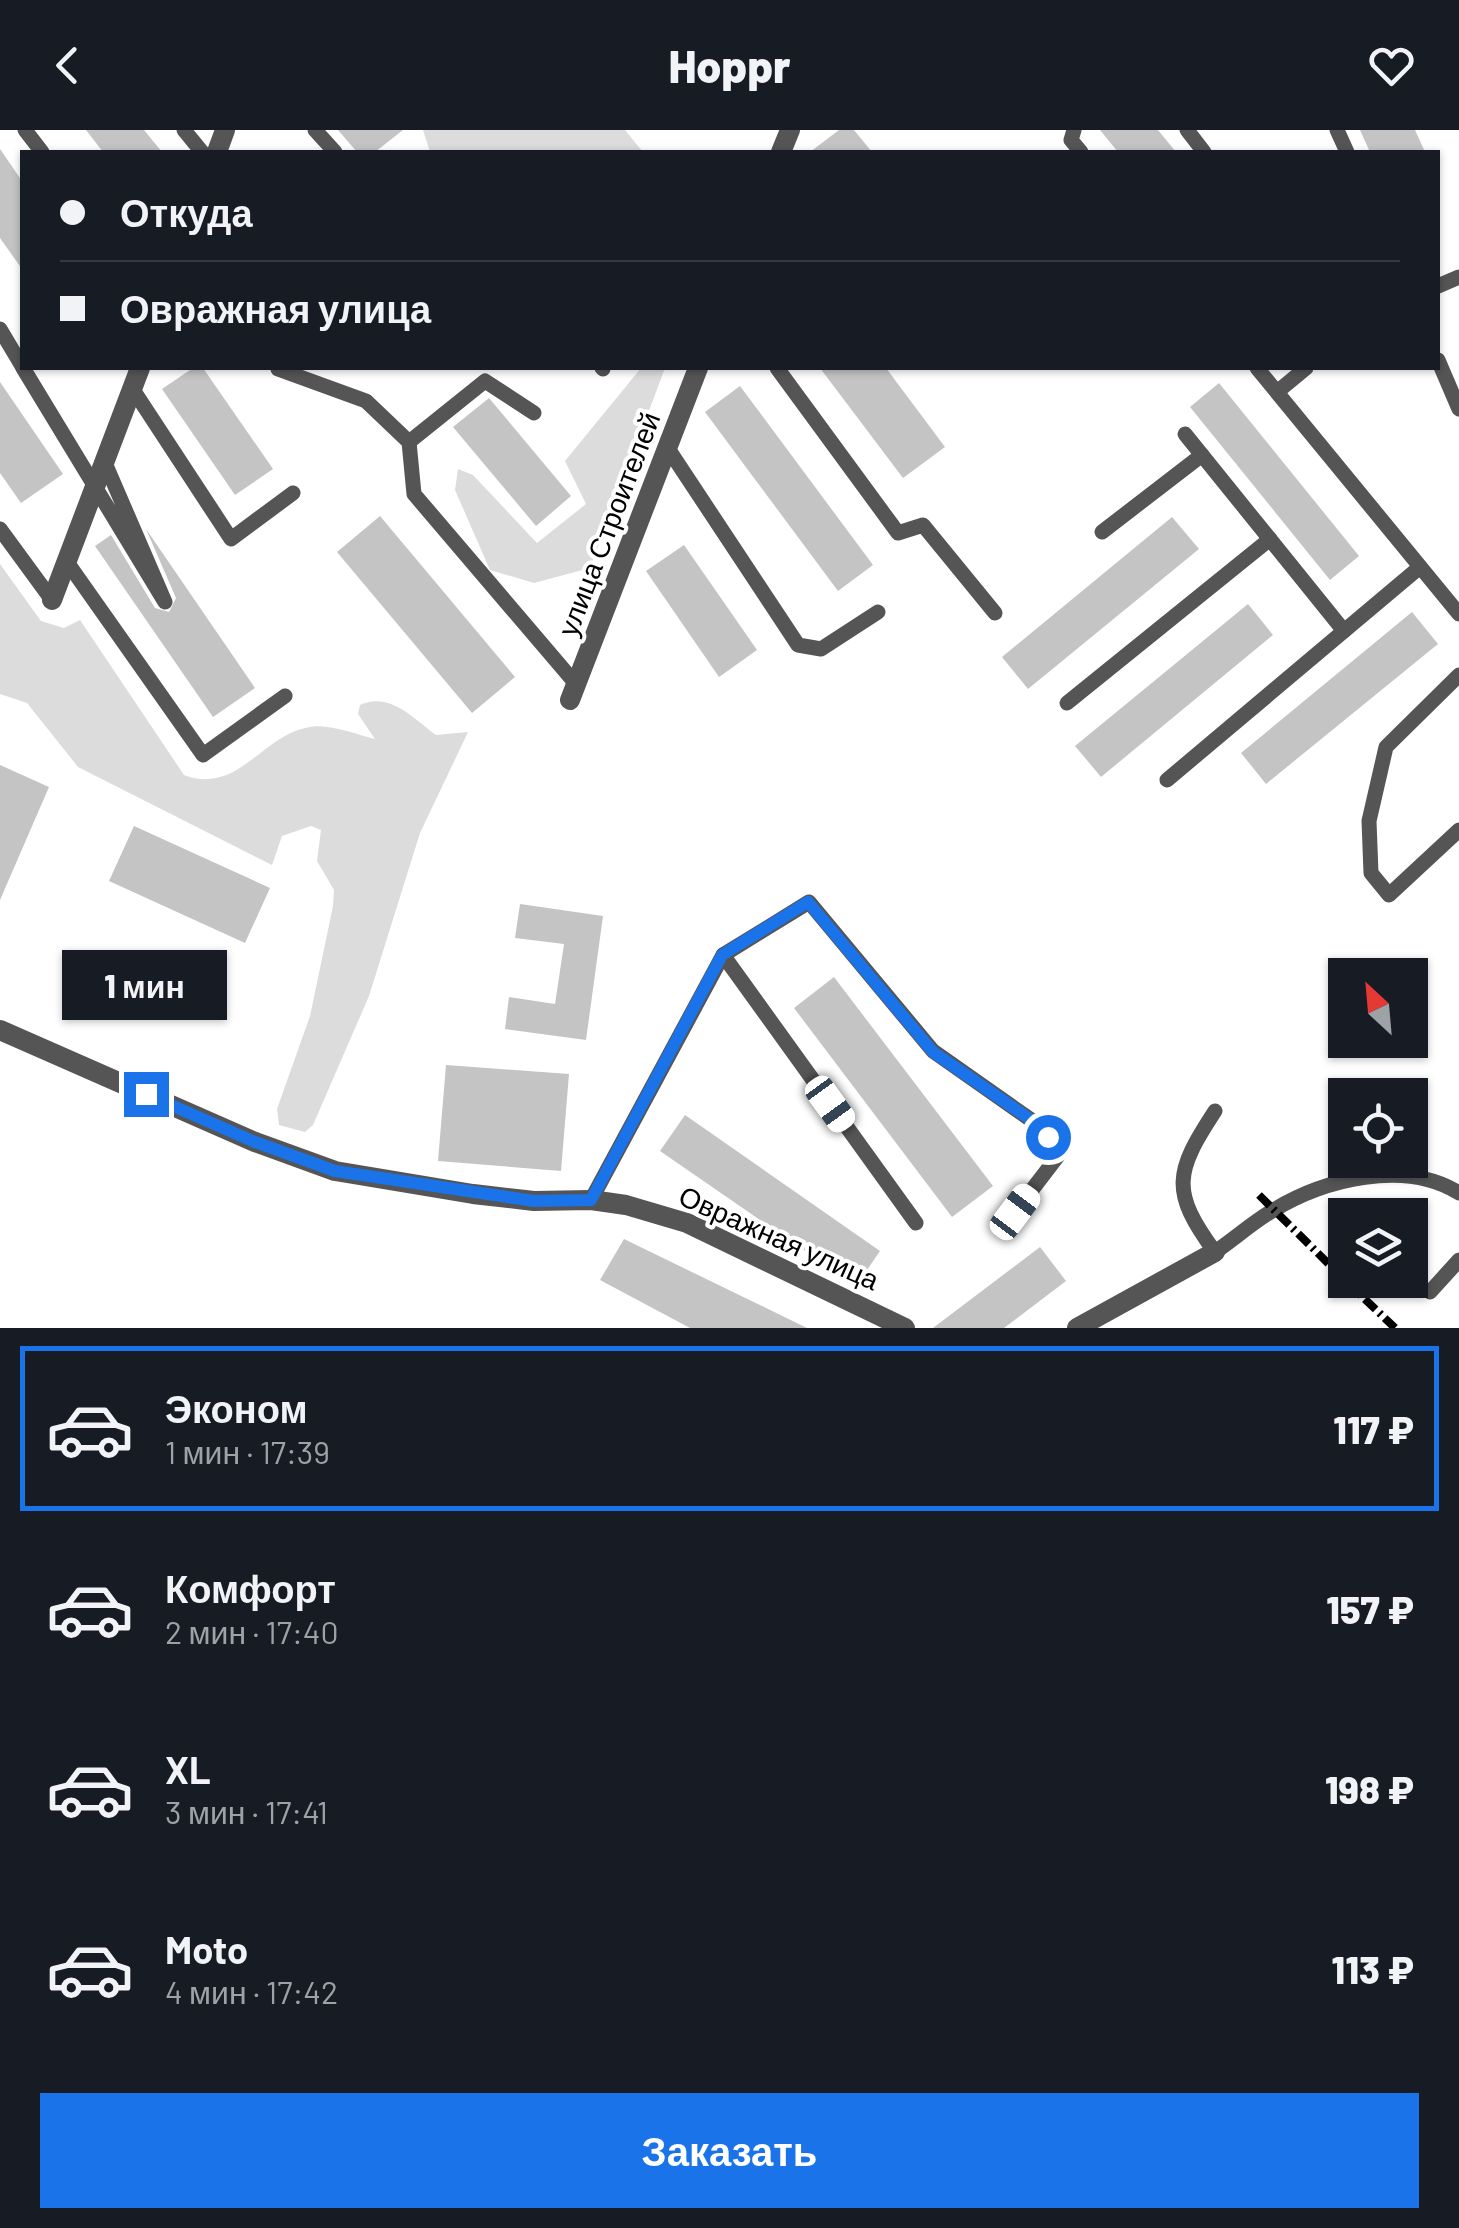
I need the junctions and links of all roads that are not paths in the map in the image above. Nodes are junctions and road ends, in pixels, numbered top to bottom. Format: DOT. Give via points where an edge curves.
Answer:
graph roads {
  1 [pos="25,130"];
  2 [pos="184,130"];
  3 [pos="315,130"];
  4 [pos="1187,130"];
  5 [pos="40,150"];
  6 [pos="200,150"];
  7 [pos="333,150"];
  8 [pos="1202,150"];
  9 [pos="0,329"];
  10 [pos="20,362"];
  11 [pos="1440,365"];
  12 [pos="25,370"];
  13 [pos="139,370"];
  14 [pos="284,370"];
  15 [pos="697,370"];
  16 [pos="777,370"];
  17 [pos="1259,370"];
  18 [pos="1304,370"];
  19 [pos="132,388"];
  20 [pos="1278,392"];
  21 [pos="1459,409"];
  22 [pos="534,413"];
  23 [pos="1185,434"];
  24 [pos="409,442"];
  25 [pos="668,447"];
  26 [pos="1202,456"];
  27 [pos="105,462"];
  28 [pos="294,493"];
  29 [pos="0,528"];
  30 [pos="1102,532"];
  31 [pos="1270,539"];
  32 [pos="67,562"];
  33 [pos="1420,567"];
  34 [pos="52,600"];
  35 [pos="878,612"];
  36 [pos="995,613"];
  37 [pos="1459,614"];
  38 [pos="1344,631"];
  39 [pos="1459,676"];
  40 [pos="573,692"];
  41 [pos="285,696"];
  42 [pos="1067,703"];
  43 [pos="1167,780"];
  44 [pos="1459,830"];
  45 [pos="722,955"];
  46 [pos="0,1030"];
  47 [pos="1215,1111"];
  48 [pos="1459,1193"];
  49 [pos="591,1200"];
  50 [pos="1015,1212"];
  51 [pos="916,1223"];
  52 [pos="1215,1252"];
  53 [pos="1459,1260"];
  54 [pos="1430,1292"];
  55 [pos="905,1328"];
  56 [pos="1077,1328"];
  1 -- 5 [label="lane"];
  2 -- 6 [label="lane"];
  3 -- 7 [label="lane"];
  4 -- 8 [label="lane"];
  9 -- 10 [label="lane"];
  11 -- 21 [label="lane"];
  12 -- 27 [label="lane" via="165,602"];
  13 -- 19 [label="street"];
  14 -- 24 [label="lane" via="366,400"];
  15 -- 25 [label="street, улица Строителей"];
  16 -- 36 [label="lane" via="898,533 923,525"];
  17 -- 20 [label="lane"];
  18 -- 20 [label="lane"];
  19 -- 27 [label="street"];
  19 -- 28 [label="lane" via="231,538"];
  20 -- 33 [label="lane"];
  22 -- 24 [label="lane" via="486,381"];
  23 -- 26 [label="lane"];
  24 -- 40 [label="lane" via="414,494"];
  25 -- 35 [label="lane" via="798,645 821,649"];
  25 -- 40 [label="street, улица Строителей"];
  26 -- 30 [label="lane"];
  26 -- 31 [label="lane"];
  27 -- 32 [label="street"];
  29 -- 34 [label="lane"];
  31 -- 38 [label="lane"];
  31 -- 42 [label="lane"];
  32 -- 34 [label="street"];
  32 -- 41 [label="lane" via="203,755"];
  33 -- 37 [label="lane"];
  33 -- 38 [label="lane"];
  38 -- 43 [label="lane"];
  39 -- 44 [label="lane" via="1386,746 1370,821 1371,873 1389,895"];
  45 -- 49 [label="lane"];
  45 -- 50 [label="lane" via="808,902 933,1052 1034,1122 1061,1152"];
  45 -- 51 [label="lane"];
  46 -- 49 [label="street, Овражная улица" via="335,1171 519,1199"];
  47 -- 52 [label="lane" via="1180,1178 1186,1209"];
  48 -- 52 [label="lane" via="1421,1176 1331,1185 1274,1210"];
  49 -- 55 [label="street, Овражная улица" via="687,1223"];
  52 -- 56 [label="street"];
  53 -- 54 [label="lane"];
}
